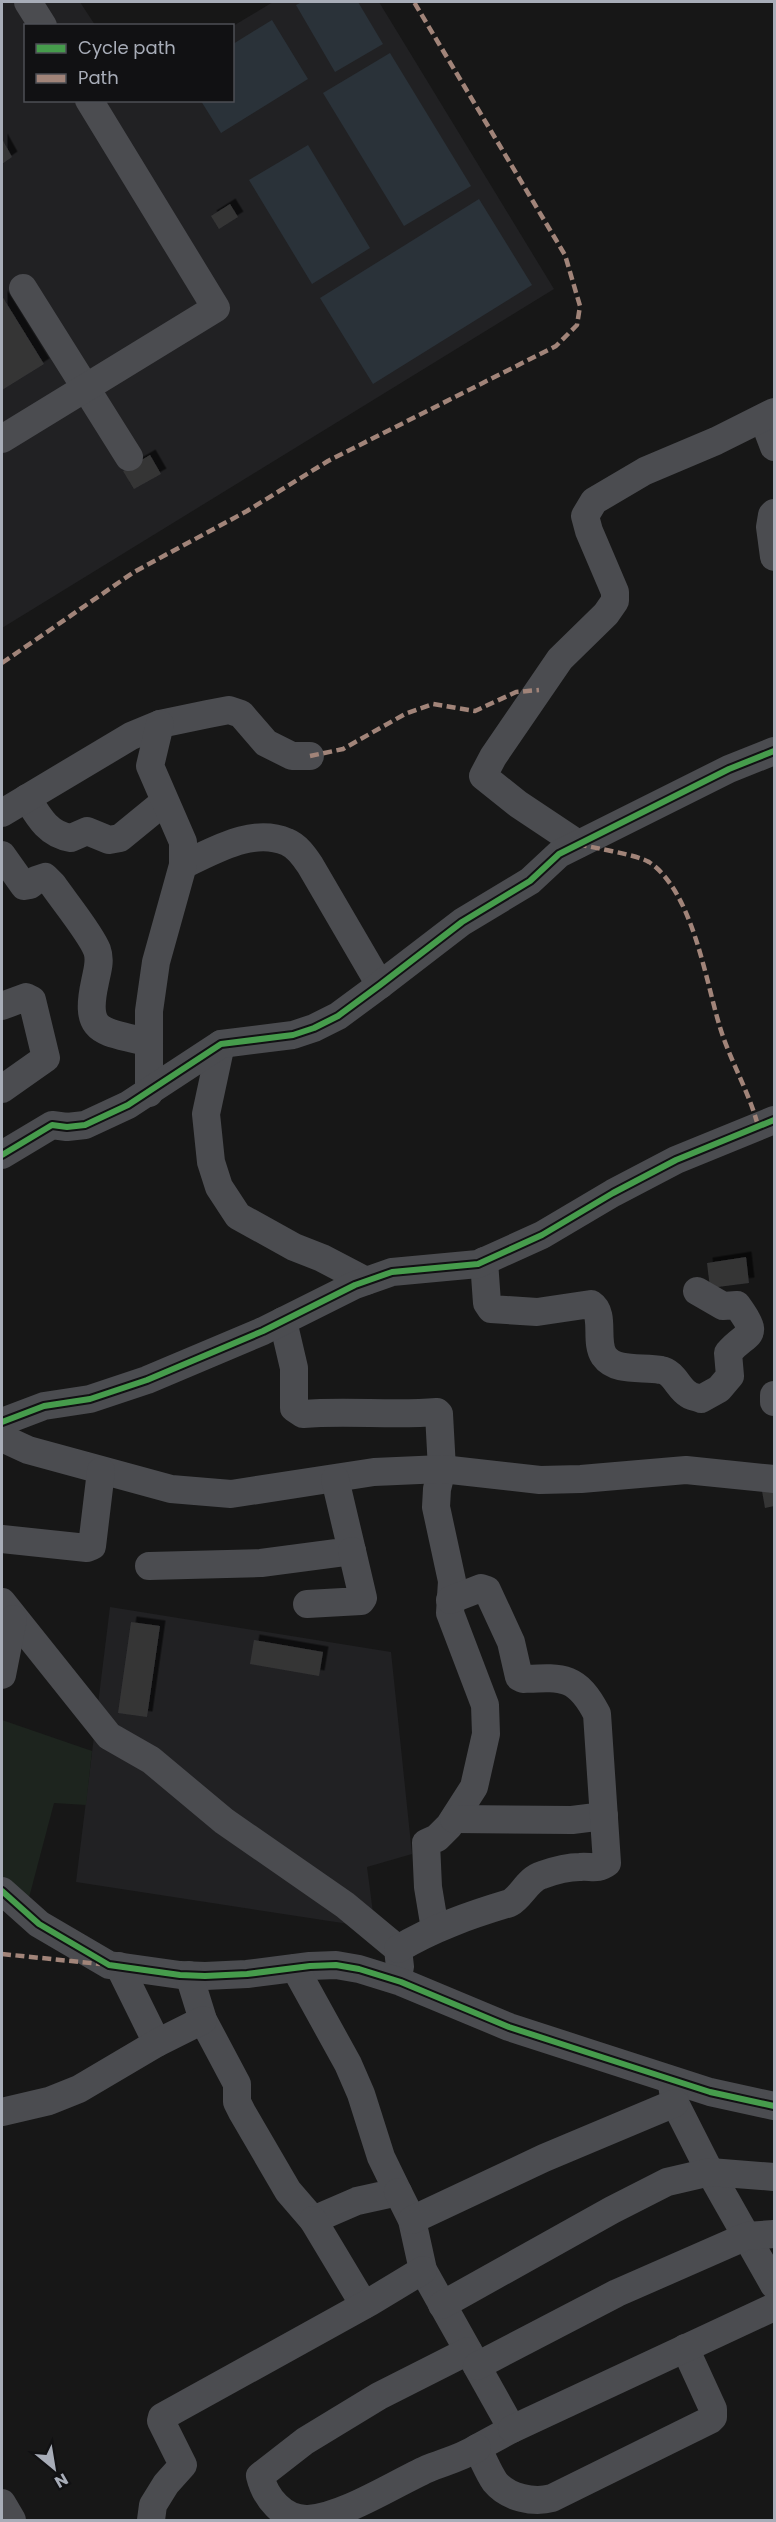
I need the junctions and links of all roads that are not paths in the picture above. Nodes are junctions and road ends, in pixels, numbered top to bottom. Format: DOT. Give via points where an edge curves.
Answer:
graph roads {
  1 [pos="28,2"];
  2 [pos="42,24"];
  3 [pos="90,102"];
  4 [pos="23,288"];
  5 [pos="85,388"];
  6 [pos="769,415"];
  7 [pos="2,439"];
  8 [pos="774,447"];
  9 [pos="129,457"];
  10 [pos="774,513"];
  11 [pos="774,557"];
  12 [pos="160,724"];
  13 [pos="774,751"];
  14 [pos="310,756"];
  15 [pos="27,798"];
  16 [pos="164,802"];
  17 [pos="2,813"];
  18 [pos="578,844"];
  19 [pos="2,855"];
  20 [pos="183,864"];
  21 [pos="380,985"];
  22 [pos="2,1006"];
  23 [pos="149,1044"];
  24 [pos="221,1044"];
  25 [pos="2,1089"];
  26 [pos="149,1092"];
  27 [pos="774,1120"];
  28 [pos="2,1155"];
  29 [pos="484,1261"];
  30 [pos="366,1281"];
  31 [pos="697,1291"];
  32 [pos="283,1321"];
  33 [pos="774,1395"];
  34 [pos="774,1402"];
  35 [pos="2,1422"];
  36 [pos="2,1438"];
  37 [pos="442,1469"];
  38 [pos="101,1471"];
  39 [pos="335,1479"];
  40 [pos="774,1479"];
  41 [pos="2,1539"];
  42 [pos="352,1551"];
  43 [pos="149,1566"];
  44 [pos="450,1600"];
  45 [pos="307,1604"];
  46 [pos="8,1610"];
  47 [pos="2,1675"];
  48 [pos="604,1816"];
  49 [pos="454,1819"];
  50 [pos="2,1891"];
  51 [pos="435,1929"];
  52 [pos="398,1949"];
  53 [pos="119,1966"];
  54 [pos="295,1968"];
  55 [pos="189,1975"];
  56 [pos="401,1982"];
  57 [pos="202,2020"];
  58 [pos="157,2043"];
  59 [pos="673,2091"];
  60 [pos="773,2100"];
  61 [pos="2,2112"];
  62 [pos="710,2172"];
  63 [pos="774,2177"];
  64 [pos="398,2192"];
  65 [pos="313,2220"];
  66 [pos="412,2220"];
  67 [pos="761,2235"];
  68 [pos="423,2270"];
  69 [pos="774,2285"];
  70 [pos="364,2305"];
  71 [pos="442,2305"];
  72 [pos="774,2307"];
  73 [pos="685,2348"];
  74 [pos="473,2358"];
  75 [pos="512,2429"];
  76 [pos="477,2448"];
  77 [pos="151,2520"];
  1 -- 2 [label="street"];
  3 -- 5 [label="street" via="216,308"];
  4 -- 5 [label="street"];
  5 -- 7 [label="street"];
  5 -- 9 [label="street"];
  6 -- 8 [label="street"];
  6 -- 18 [label="street" via="645,471 594,501 585,516 615,601 560,659 483,776"];
  10 -- 11 [label="street" via="770,527"];
  12 -- 14 [label="street" via="229,710 241,714 267,743 283,753"];
  12 -- 15 [label="street" via="131,736"];
  12 -- 16 [label="street" via="150,766"];
  13 -- 18 [label="street" via="718,774"];
  15 -- 16 [label="street" via="45,827 59,835 71,838 87,831 109,840 120,838"];
  15 -- 17 [label="street"];
  16 -- 20 [label="street" via="183,842"];
  18 -- 21 [label="street" via="559,854 530,881 462,922"];
  19 -- 23 [label="street" via="24,886 45,877 97,949 99,964 91,1017 109,1032"];
  20 -- 21 [label="street" via="248,839 263,837 287,842 310,865"];
  20 -- 23 [label="street" via="156,962"];
  21 -- 24 [label="street" via="338,1016 314,1028 293,1035"];
  22 -- 25 [label="street" via="26,997 32,1000 46,1058"];
  23 -- 26 [label="street"];
  24 -- 26 [label="street"];
  24 -- 30 [label="street" via="206,1114 211,1162 219,1187 238,1216"];
  26 -- 28 [label="street" via="85,1125 52,1125"];
  27 -- 29 [label="street" via="676,1160 542,1235"];
  29 -- 30 [label="street" via="468,1266 392,1272"];
  29 -- 31 [label="street" via="487,1303 491,1309 537,1312 591,1304 598,1316 602,1354 608,1360 636,1369 663,1370 688,1395 701,1398 719,1389 730,1376 728,1353 750,1332 748,1320 737,1305 723,1306"];
  30 -- 32 [label="street"];
  32 -- 35 [label="street" via="147,1380 90,1399 44,1406"];
  32 -- 37 [label="street" via="294,1368 294,1408 298,1412 437,1412 441,1419"];
  33 -- 34 [label="street"];
  36 -- 38 [label="street" via="28,1450"];
  37 -- 39 [label="street" via="374,1472"];
  37 -- 40 [label="street" via="540,1480 686,1470"];
  37 -- 44 [label="street" via="436,1507 452,1581"];
  38 -- 39 [label="street" via="171,1489 231,1494"];
  38 -- 41 [label="street" via="92,1546"];
  39 -- 42 [label="street"];
  42 -- 43 [label="street" via="261,1563"];
  42 -- 45 [label="street" via="363,1598"];
  44 -- 48 [label="street" via="481,1588 487,1590 511,1642 519,1677 559,1677 571,1681 592,1705 597,1714"];
  44 -- 49 [label="street" via="451,1616 485,1704 486,1734 474,1787"];
  46 -- 47 [label="street"];
  46 -- 52 [label="street" via="110,1736 151,1761 224,1821 345,1905"];
  48 -- 49 [label="street" via="572,1820"];
  48 -- 51 [label="street" via="608,1856 602,1867 540,1875 510,1904"];
  49 -- 51 [label="street" via="425,1846"];
  50 -- 53 [label="street" via="52,1933 109,1965"];
  51 -- 52 [label="street"];
  52 -- 56 [label="street"];
  53 -- 55 [label="street"];
  53 -- 58 [label="street"];
  54 -- 55 [label="street"];
  54 -- 56 [label="street" via="348,1967"];
  54 -- 64 [label="street" via="352,2074 381,2157"];
  55 -- 57 [label="street"];
  56 -- 59 [label="street"];
  57 -- 58 [label="street"];
  57 -- 65 [label="street" via="233,2074 242,2112 288,2191"];
  58 -- 61 [label="street" via="79,2089"];
  59 -- 60 [label="street"];
  59 -- 62 [label="street"];
  59 -- 66 [label="street"];
  62 -- 63 [label="street"];
  62 -- 67 [label="street"];
  62 -- 71 [label="street" via="667,2182"];
  64 -- 65 [label="street" via="357,2201"];
  64 -- 66 [label="street"];
  65 -- 70 [label="street"];
  66 -- 68 [label="street"];
  67 -- 69 [label="street"];
  67 -- 74 [label="street" via="617,2293"];
  68 -- 70 [label="street"];
  68 -- 71 [label="street"];
  70 -- 77 [label="street" via="162,2417 183,2465 153,2505"];
  71 -- 74 [label="street"];
  72 -- 73 [label="street"];
  73 -- 75 [label="street"];
  73 -- 76 [label="street" via="713,2417 576,2488 537,2502 511,2494 496,2482"];
  74 -- 75 [label="street"];
  74 -- 76 [label="street" via="379,2396 304,2441 260,2476 273,2503 291,2516 307,2519 343,2509"];
  75 -- 76 [label="street"];
}
